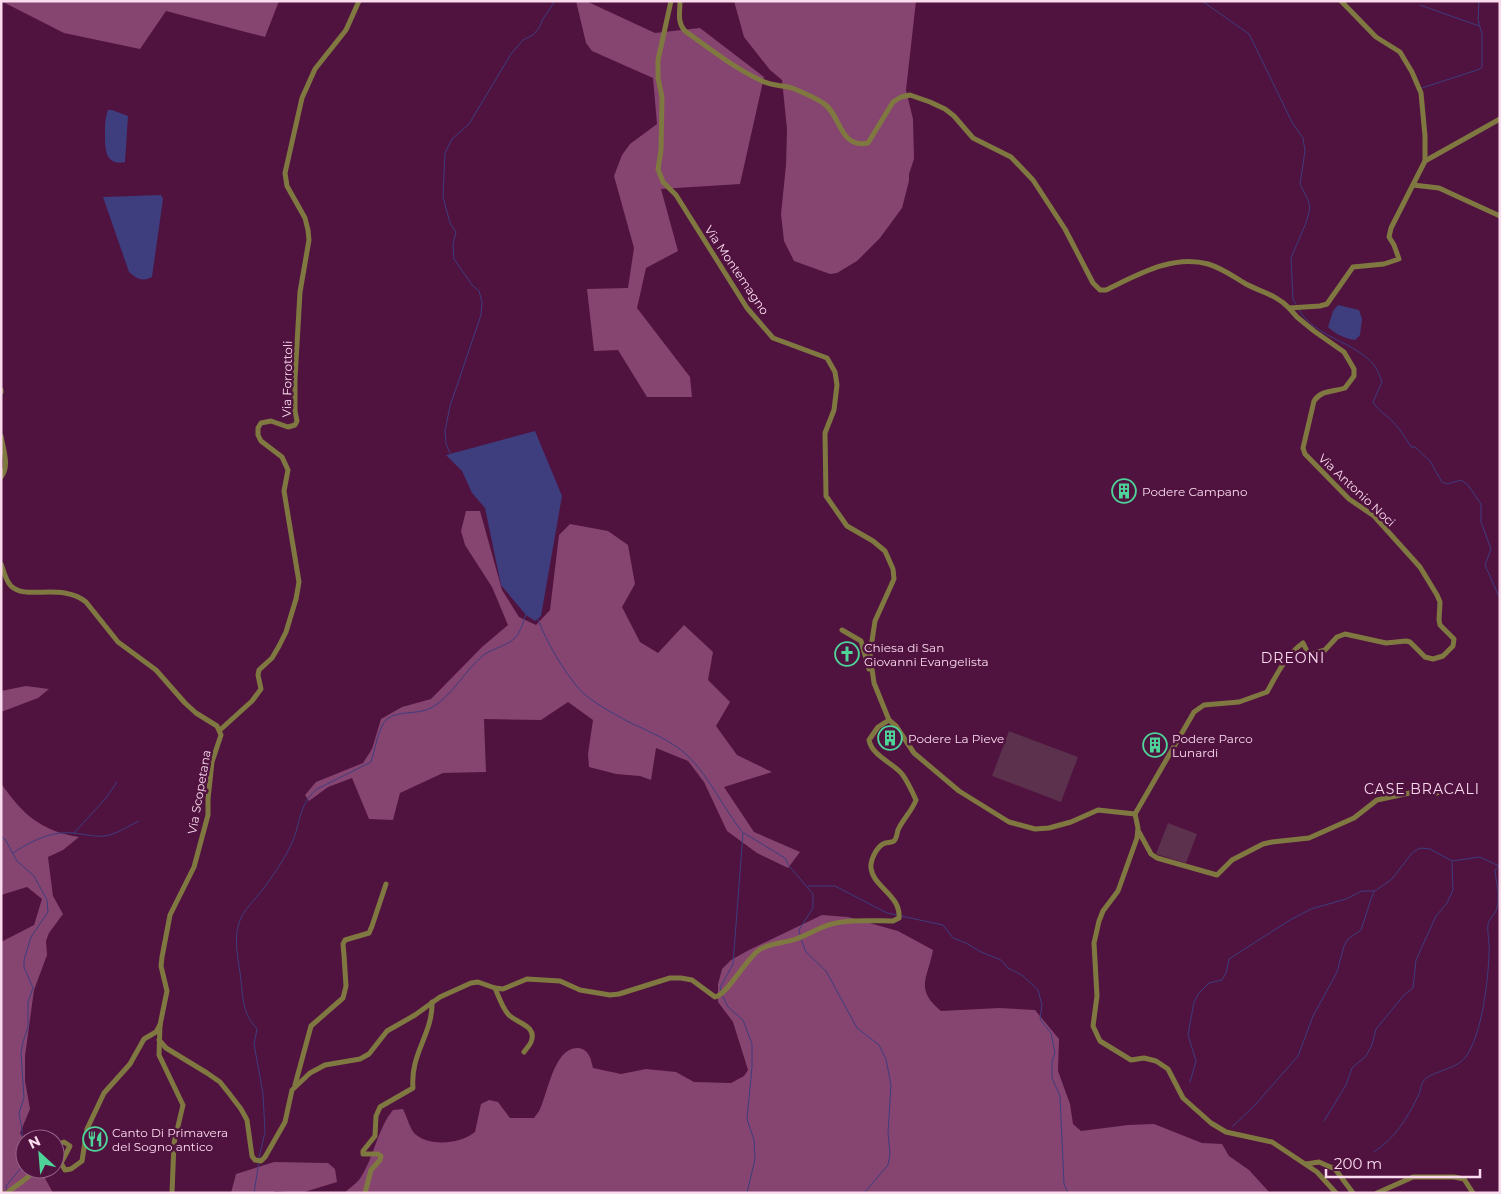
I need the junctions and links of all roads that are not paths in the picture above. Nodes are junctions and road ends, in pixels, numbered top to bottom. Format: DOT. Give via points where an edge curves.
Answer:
graph roads {
  1 [pos="359,1"];
  2 [pos="671,1"];
  3 [pos="680,1"];
  4 [pos="1341,1"];
  5 [pos="1500,119"];
  6 [pos="1424,161"];
  7 [pos="1413,185"];
  8 [pos="1500,216"];
  9 [pos="1289,308"];
  10 [pos="1,436"];
  11 [pos="1,477"];
  12 [pos="1,564"];
  13 [pos="842,630"];
  14 [pos="874,683"];
  15 [pos="889,720"];
  16 [pos="220,730"];
  17 [pos="1437,793"];
  18 [pos="1135,814"];
  19 [pos="1138,832"];
  20 [pos="386,884"];
  21 [pos="495,988"];
  22 [pos="432,1002"];
  23 [pos="160,1025"];
  24 [pos="159,1040"];
  25 [pos="524,1052"];
  26 [pos="295,1086"];
  27 [pos="65,1143"];
  28 [pos="65,1156"];
  29 [pos="1306,1164"];
  30 [pos="65,1170"];
  31 [pos="25,1179"];
  32 [pos="7,1193"];
  33 [pos="172,1193"];
  34 [pos="365,1193"];
  35 [pos="1336,1193"];
  36 [pos="1353,1193"];
  37 [pos="1377,1193"];
  38 [pos="1474,1193"];
  1 -- 16 [label="street, Via Forrottoli" via="346,30 320,60 305,91 285,173 287,186 305,218 309,240 300,292 295,378 297,421 288,427 261,423 258,428 261,441 282,457 288,470 284,491 296,555 298,590 286,632 272,658 259,670 261,689"];
  2 -- 14 [label="street, Via Montemagno" via="658,60 662,97 658,170 747,308 773,338 826,358 835,372 834,410 825,434 826,496 847,526 885,551 893,569 894,579 876,622 870,654"];
  3 -- 9 [label="street" via="679,21 685,31 735,67 768,84 791,88 825,104 844,135 852,140 868,143 893,102 901,97 910,95 945,109 973,138 1011,158 1033,180 1100,290 1162,266 1198,262 1274,296"];
  4 -- 6 [label="street" via="1376,36 1400,52 1412,72 1421,93"];
  5 -- 6 [label="street"];
  6 -- 7 [label="street"];
  7 -- 8 [label="street" via="1439,188"];
  7 -- 9 [label="street" via="1389,237 1399,259 1352,267 1326,304"];
  9 -- 18 [label="street, Via Antonio Noci" via="1344,352 1354,369 1354,376 1345,388 1325,392 1314,401 1303,448 1305,454 1349,499 1374,516 1420,566 1440,602 1438,620 1454,640 1453,646 1443,656 1433,659 1425,657 1406,640 1386,643 1345,634 1337,637 1325,650 1309,655 1303,643 1285,660 1268,692 1239,702 1204,705 1194,712"];
  10 -- 11 [label="street" via="6,466"];
  12 -- 16 [label="street" via="6,579 20,592 66,592 80,596 118,642 156,670 185,703"];
  13 -- 14 [label="street" via="861,642"];
  14 -- 15 [label="street, Via Montemagno"];
  15 -- 18 [label="street, Via Montemagno" via="914,753 959,791 1008,822 1035,829 1071,822 1098,810"];
  15 -- 21 [label="street" via="878,727 869,740 870,746 904,776 916,800 896,838 877,850 871,868 898,904 899,918 829,925 760,950 715,997 692,980 681,978 670,978 610,995 580,990 560,981 534,979 504,989"];
  16 -- 23 [label="street, Via Scopetana" via="212,762 208,815 194,868 170,914 161,966 167,991"];
  17 -- 19 [label="street" via="1418,791 1377,800 1354,818 1308,838 1263,844 1232,860 1217,875 1157,858"];
  18 -- 19 [label="street"];
  19 -- 29 [label="street" via="1118,891 1099,920 1094,943 1097,996 1093,1026 1100,1041 1131,1060 1144,1058 1168,1069 1183,1098 1218,1128 1269,1141"];
  20 -- 26 [label="street" via="369,933 345,940 346,986 342,998 312,1026"];
  21 -- 22 [label="street" via="471,983"];
  21 -- 25 [label="street" via="508,1015 531,1031 532,1041"];
  22 -- 26 [label="street" via="387,1031 369,1054 326,1065"];
  22 -- 34 [label="street" via="432,1017 412,1075 413,1088 380,1107 375,1136 363,1151 363,1154 381,1156 371,1170"];
  23 -- 24 [label="street, Via Scopetana"];
  23 -- 30 [label="street" via="156,1032 144,1039 130,1064 104,1093 87,1129 82,1161 71,1170"];
  24 -- 26 [label="street" via="166,1048 220,1082 247,1120 250,1152 255,1160 261,1161 265,1157 285,1122"];
  24 -- 33 [label="street, Via Scopetana" via="159,1055 183,1105 174,1144"];
  27 -- 28 [label="street" via="70,1146"];
  29 -- 35 [label="street"];
  29 -- 36 [label="street" via="1319,1162 1335,1169"];
  31 -- 32 [label="street"];
  37 -- 38 [label="street" via="1413,1176 1459,1177"];
}
